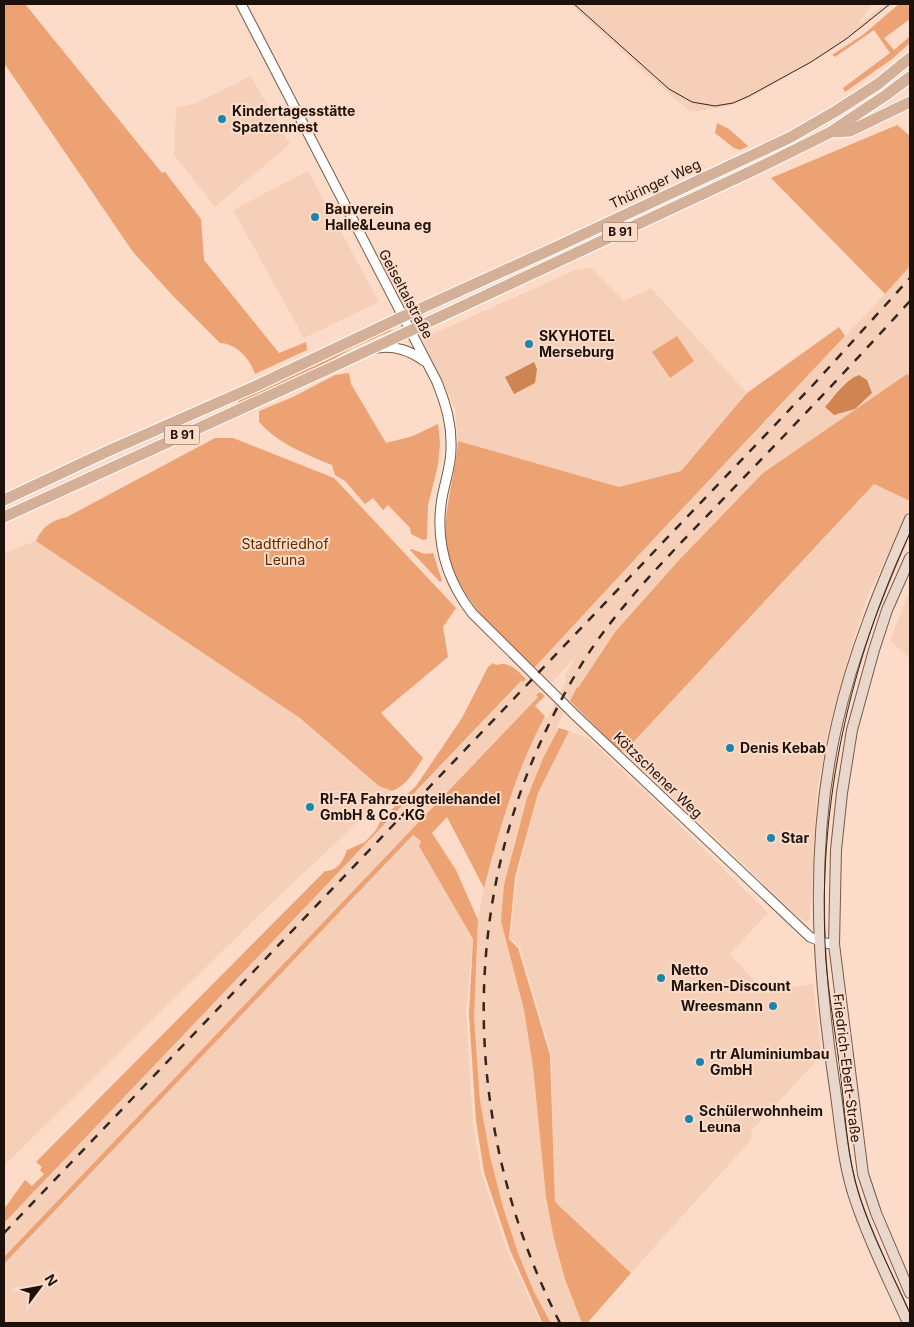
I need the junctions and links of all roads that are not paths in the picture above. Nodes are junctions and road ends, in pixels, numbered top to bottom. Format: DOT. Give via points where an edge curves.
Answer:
graph roads {
  1 [pos="241,4"];
  2 [pos="910,58"];
  3 [pos="910,77"];
  4 [pos="910,102"];
  5 [pos="830,133"];
  6 [pos="402,317"];
  7 [pos="410,331"];
  8 [pos="370,349"];
  9 [pos="428,365"];
  10 [pos="4,500"];
  11 [pos="4,517"];
  12 [pos="910,519"];
  13 [pos="910,558"];
  14 [pos="472,612"];
  15 [pos="819,941"];
  16 [pos="834,944"];
  17 [pos="910,1293"];
  18 [pos="908,1323"];
  1 -- 6 [label="street, Geiseltalstraße"];
  2 -- 6 [label="main road, Thüringer Weg / B 91" via="878,84 789,138"];
  3 -- 5 [label="main road, Thüringer Weg / B 91"];
  4 -- 5 [label="main road" via="850,131"];
  5 -- 7 [label="main road, Thüringer Weg / B 91"];
  6 -- 7 [label="street, Geiseltalstraße"];
  6 -- 10 [label="main road, B 91"];
  7 -- 8 [label="main road, B 91"];
  7 -- 9 [label="street, Geiseltalstraße"];
  8 -- 9 [label="street" via="386,346 400,349 418,356"];
  8 -- 11 [label="main road, B 91"];
  9 -- 14 [label="street, Geiseltalstraße" via="448,412 450,433 450,466 440,513 442,548 450,577"];
  12 -- 15 [label="main road, Friedrich-Ebert-Straße" via="873,606 837,725 826,784 820,851"];
  13 -- 16 [label="main road, Friedrich-Ebert-Straße" via="887,610 852,730 836,850"];
  14 -- 15 [label="street, Kötzschener Weg" via="710,843 810,937"];
  15 -- 16 [label="street, Kötzschener Weg"];
  15 -- 18 [label="main road, Friedrich-Ebert-Straße" via="828,1041 848,1178 863,1221"];
  16 -- 17 [label="main road, Friedrich-Ebert-Straße" via="863,1174"];
}
